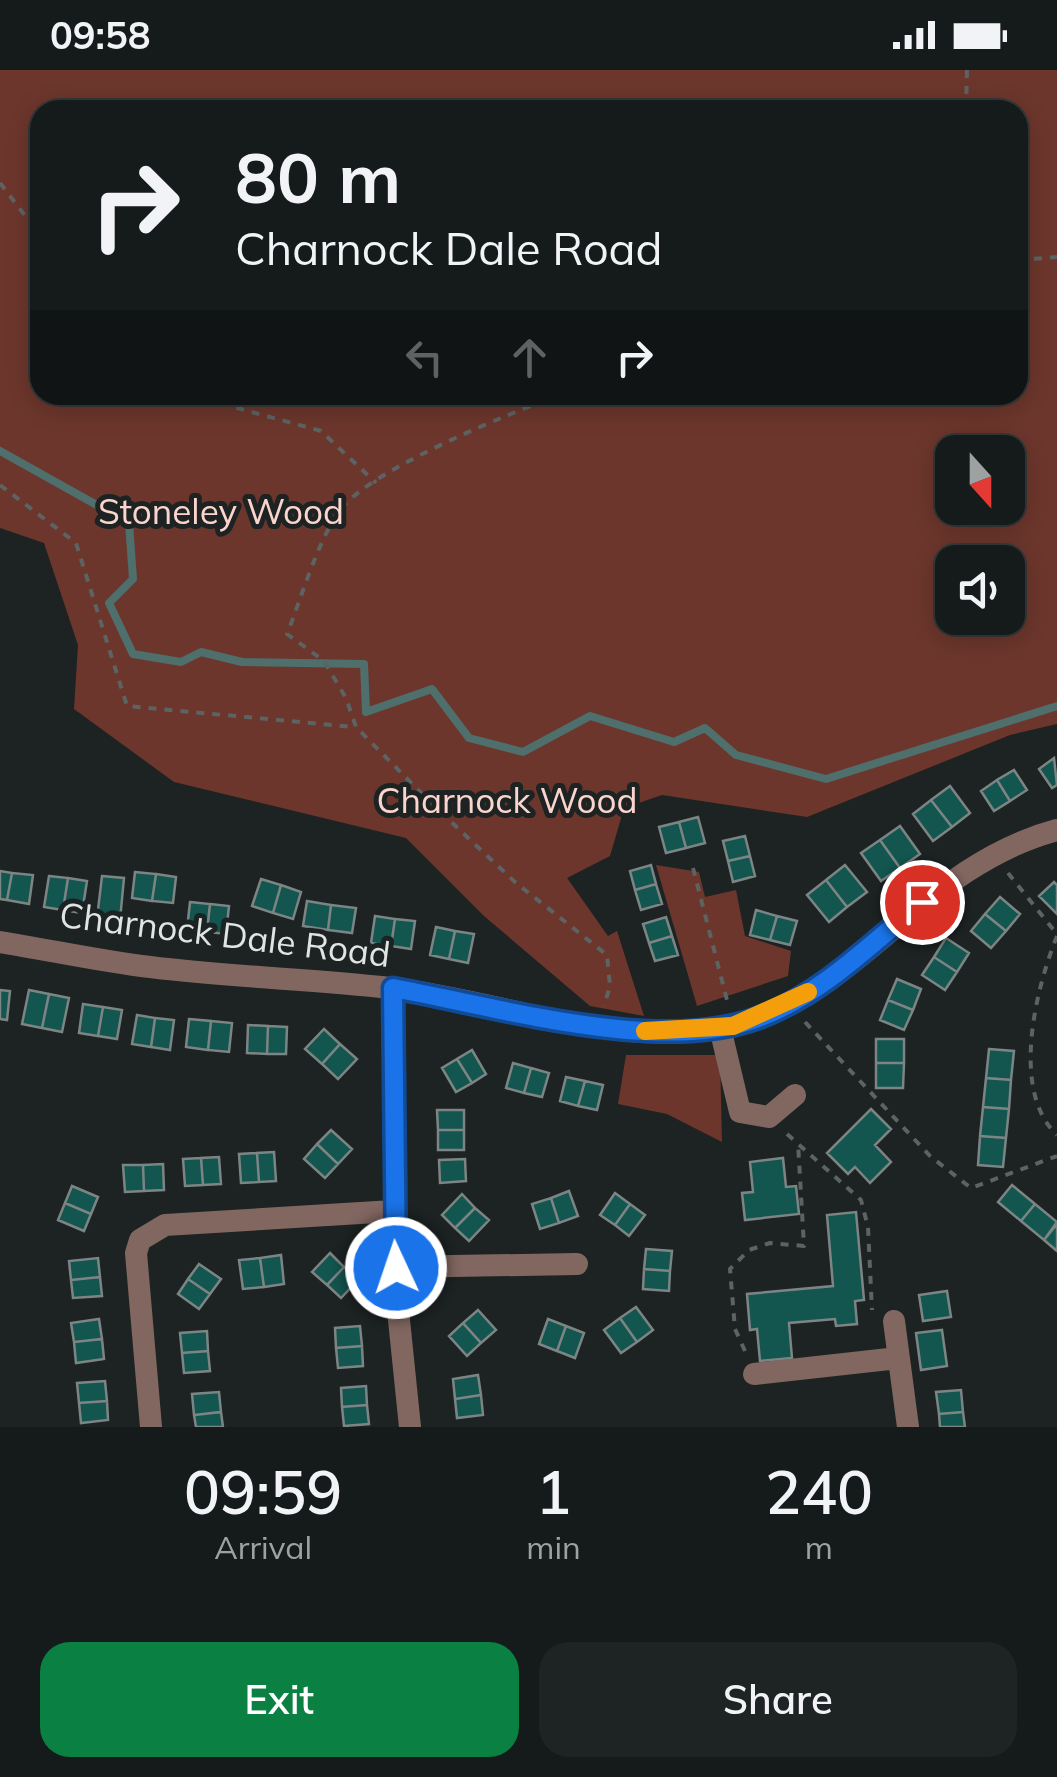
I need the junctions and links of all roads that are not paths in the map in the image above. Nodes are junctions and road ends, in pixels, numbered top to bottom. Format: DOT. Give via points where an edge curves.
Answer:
graph roads {
  1 [pos="1057,830"];
  2 [pos="0,942"];
  3 [pos="393,988"];
  4 [pos="727,1027"];
  5 [pos="795,1096"];
  6 [pos="393,1211"];
  7 [pos="577,1264"];
  8 [pos="396,1268"];
  9 [pos="883,1317"];
  10 [pos="898,1358"];
  11 [pos="754,1374"];
  12 [pos="151,1427"];
  13 [pos="410,1427"];
  14 [pos="908,1427"];
  1 -- 4 [label="street, Charnock Dale Road" via="993,854 948,881 819,986"];
  2 -- 3 [label="street, Charnock Dale Road" via="162,969"];
  3 -- 4 [label="street, Charnock Dale Road" via="598,1025 680,1032"];
  3 -- 6 [label="street"];
  4 -- 5 [label="street" via="740,1112 769,1117"];
  6 -- 8 [label="street"];
  6 -- 12 [label="street" via="150,1230 136,1252"];
  7 -- 8 [label="street"];
  8 -- 13 [label="street"];
  9 -- 10 [label="street"];
  10 -- 11 [label="street"];
  10 -- 14 [label="street"];
}
